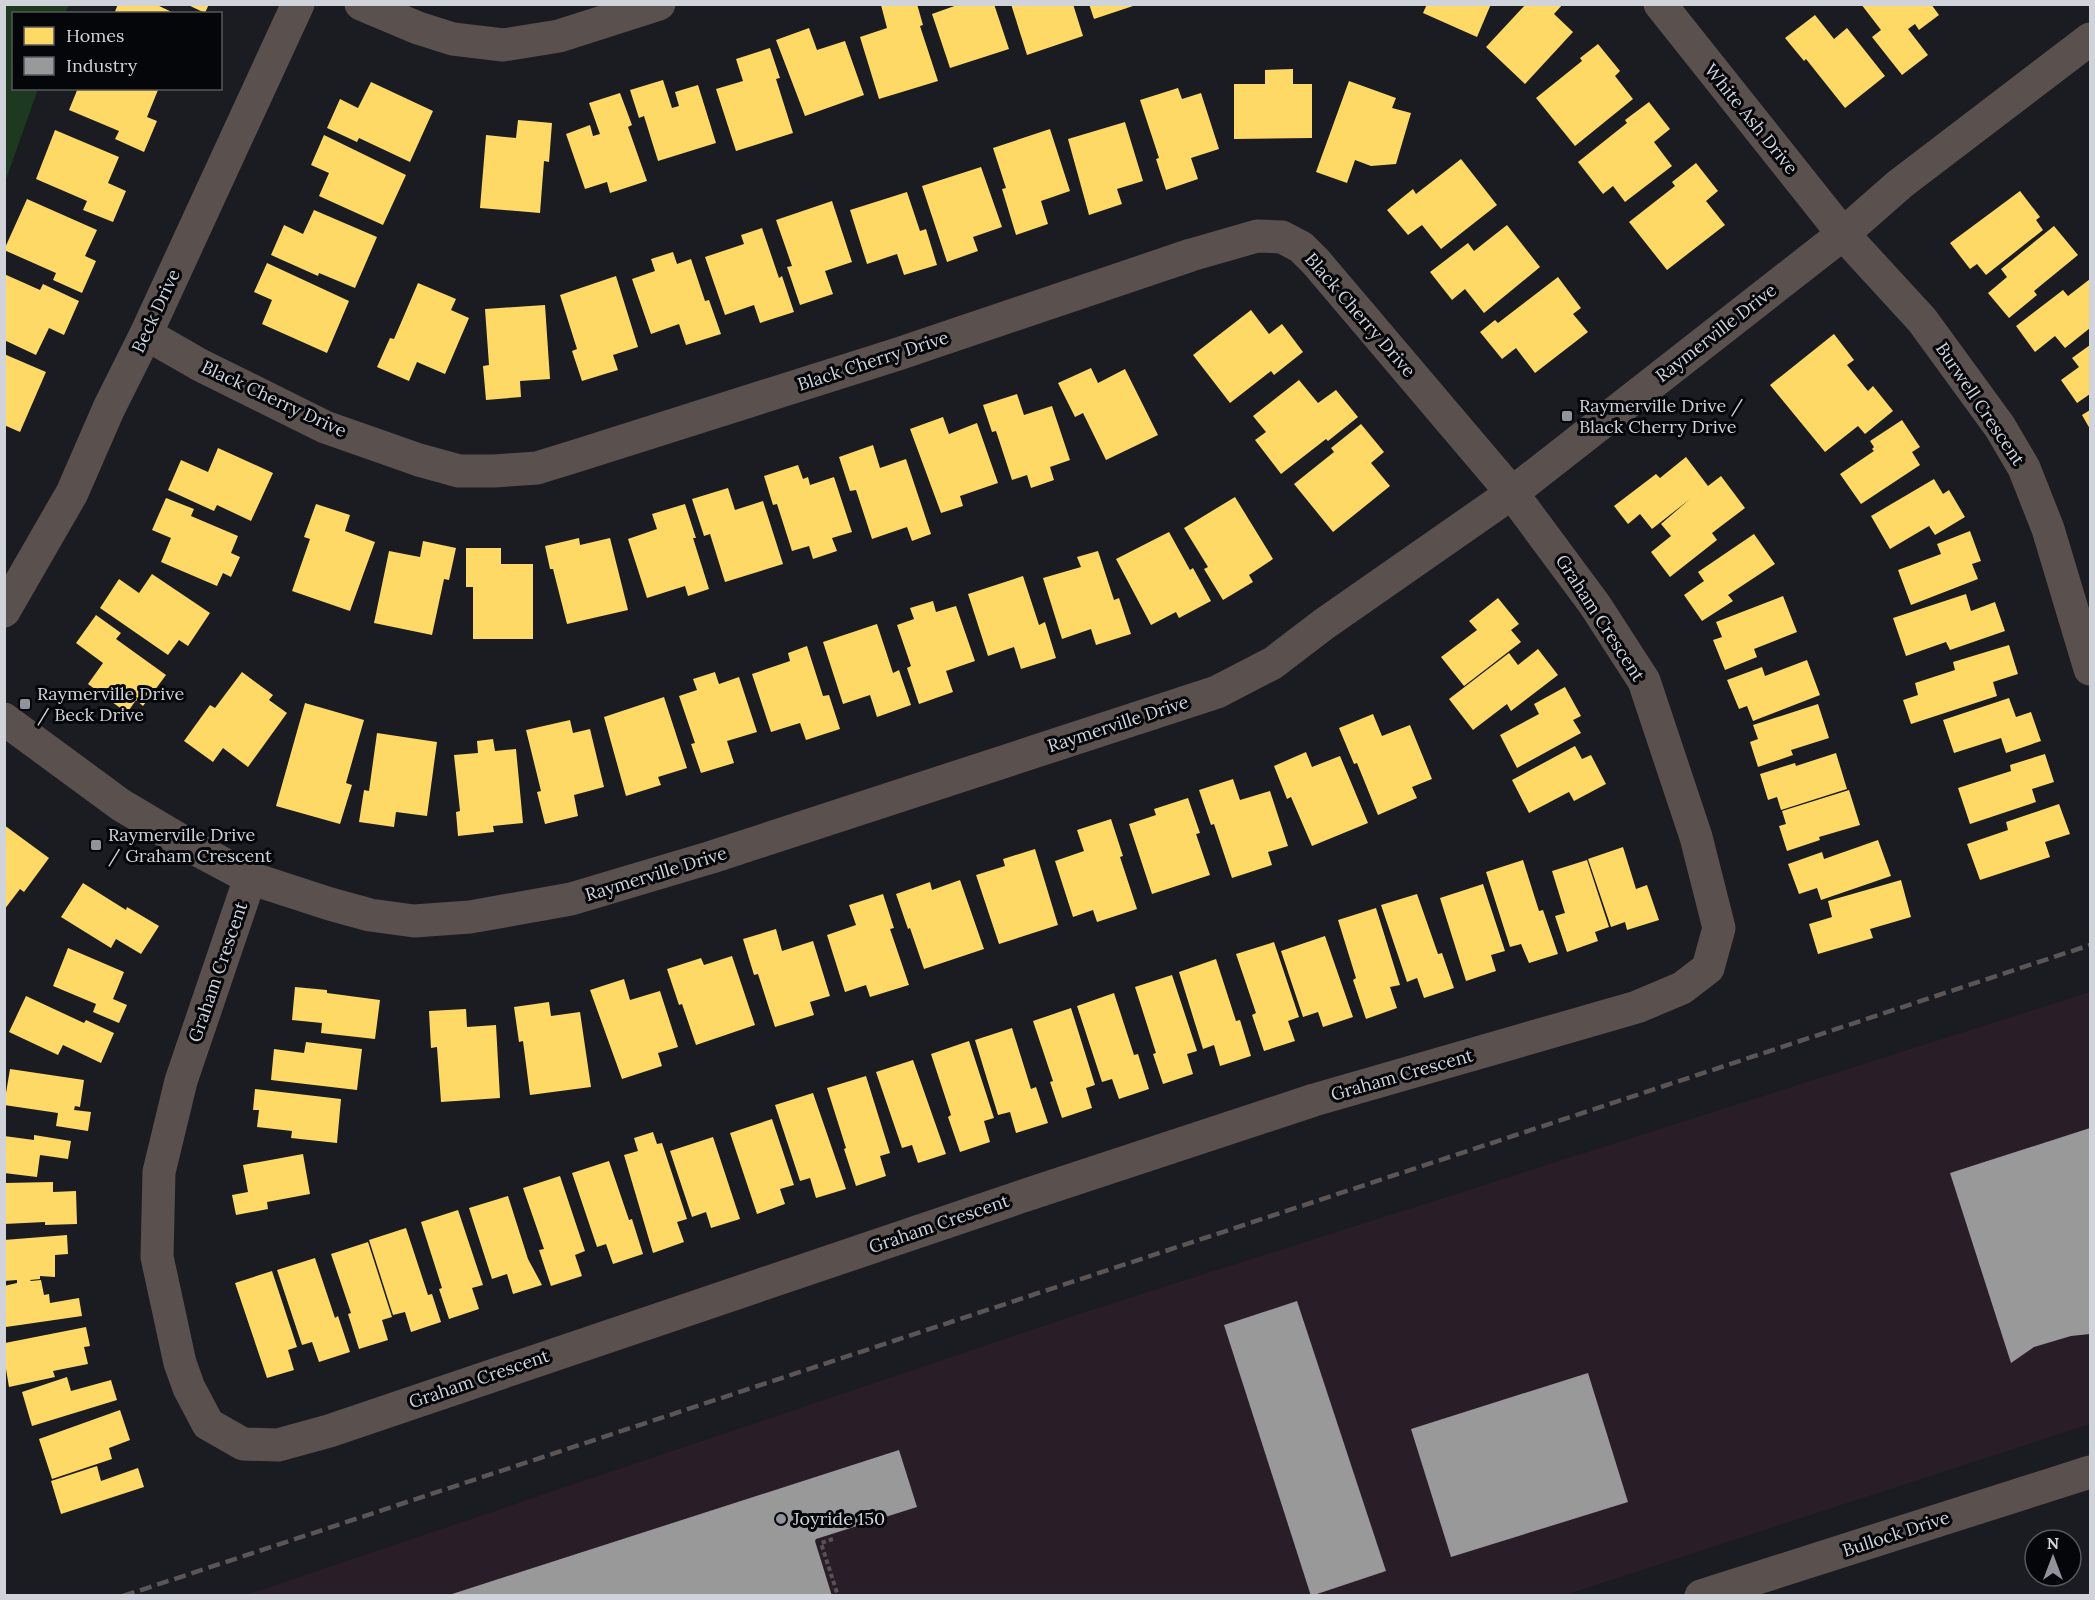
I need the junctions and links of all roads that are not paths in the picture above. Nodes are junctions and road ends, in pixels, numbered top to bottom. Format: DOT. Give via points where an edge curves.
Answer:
graph roads {
  1 [pos="298,4"];
  2 [pos="360,4"];
  3 [pos="658,4"];
  4 [pos="1660,4"];
  5 [pos="2091,39"];
  6 [pos="1844,234"];
  7 [pos="146,334"];
  8 [pos="1512,493"];
  9 [pos="4,611"];
  10 [pos="2091,669"];
  11 [pos="4,719"];
  12 [pos="250,878"];
  13 [pos="2091,1473"];
  14 [pos="1701,1596"];
  1 -- 7 [label="street, Beck Drive"];
  2 -- 3 [label="street" via="453,39 503,45 559,36"];
  4 -- 6 [label="street, White Ash Drive"];
  5 -- 6 [label="street, Raymerville Drive" via="1900,184"];
  6 -- 8 [label="street, Raymerville Drive"];
  6 -- 10 [label="street, Burwell Crescent" via="1922,320 1976,392 2024,468 2048,529"];
  7 -- 8 [label="street, Black Cherry Drive" via="325,427 419,460 459,471 537,468 898,354 1191,255 1257,236 1282,237 1316,262"];
  7 -- 9 [label="street, Beck Drive" via="72,493"];
  8 -- 12 [label="street, Raymerville Drive" via="1273,663 1217,692 712,857 571,899 470,917 414,921 360,912"];
  8 -- 12 [label="street, Graham Crescent" via="1595,604 1644,681 1696,837 1719,928 1708,968 1682,988 1637,1007 1314,1100 278,1445 243,1444 208,1424 180,1363 157,1257 161,1160 181,1082"];
  11 -- 12 [label="street, Raymerville Drive" via="121,805"];
  13 -- 14 [label="street, Bullock Drive"];
}
